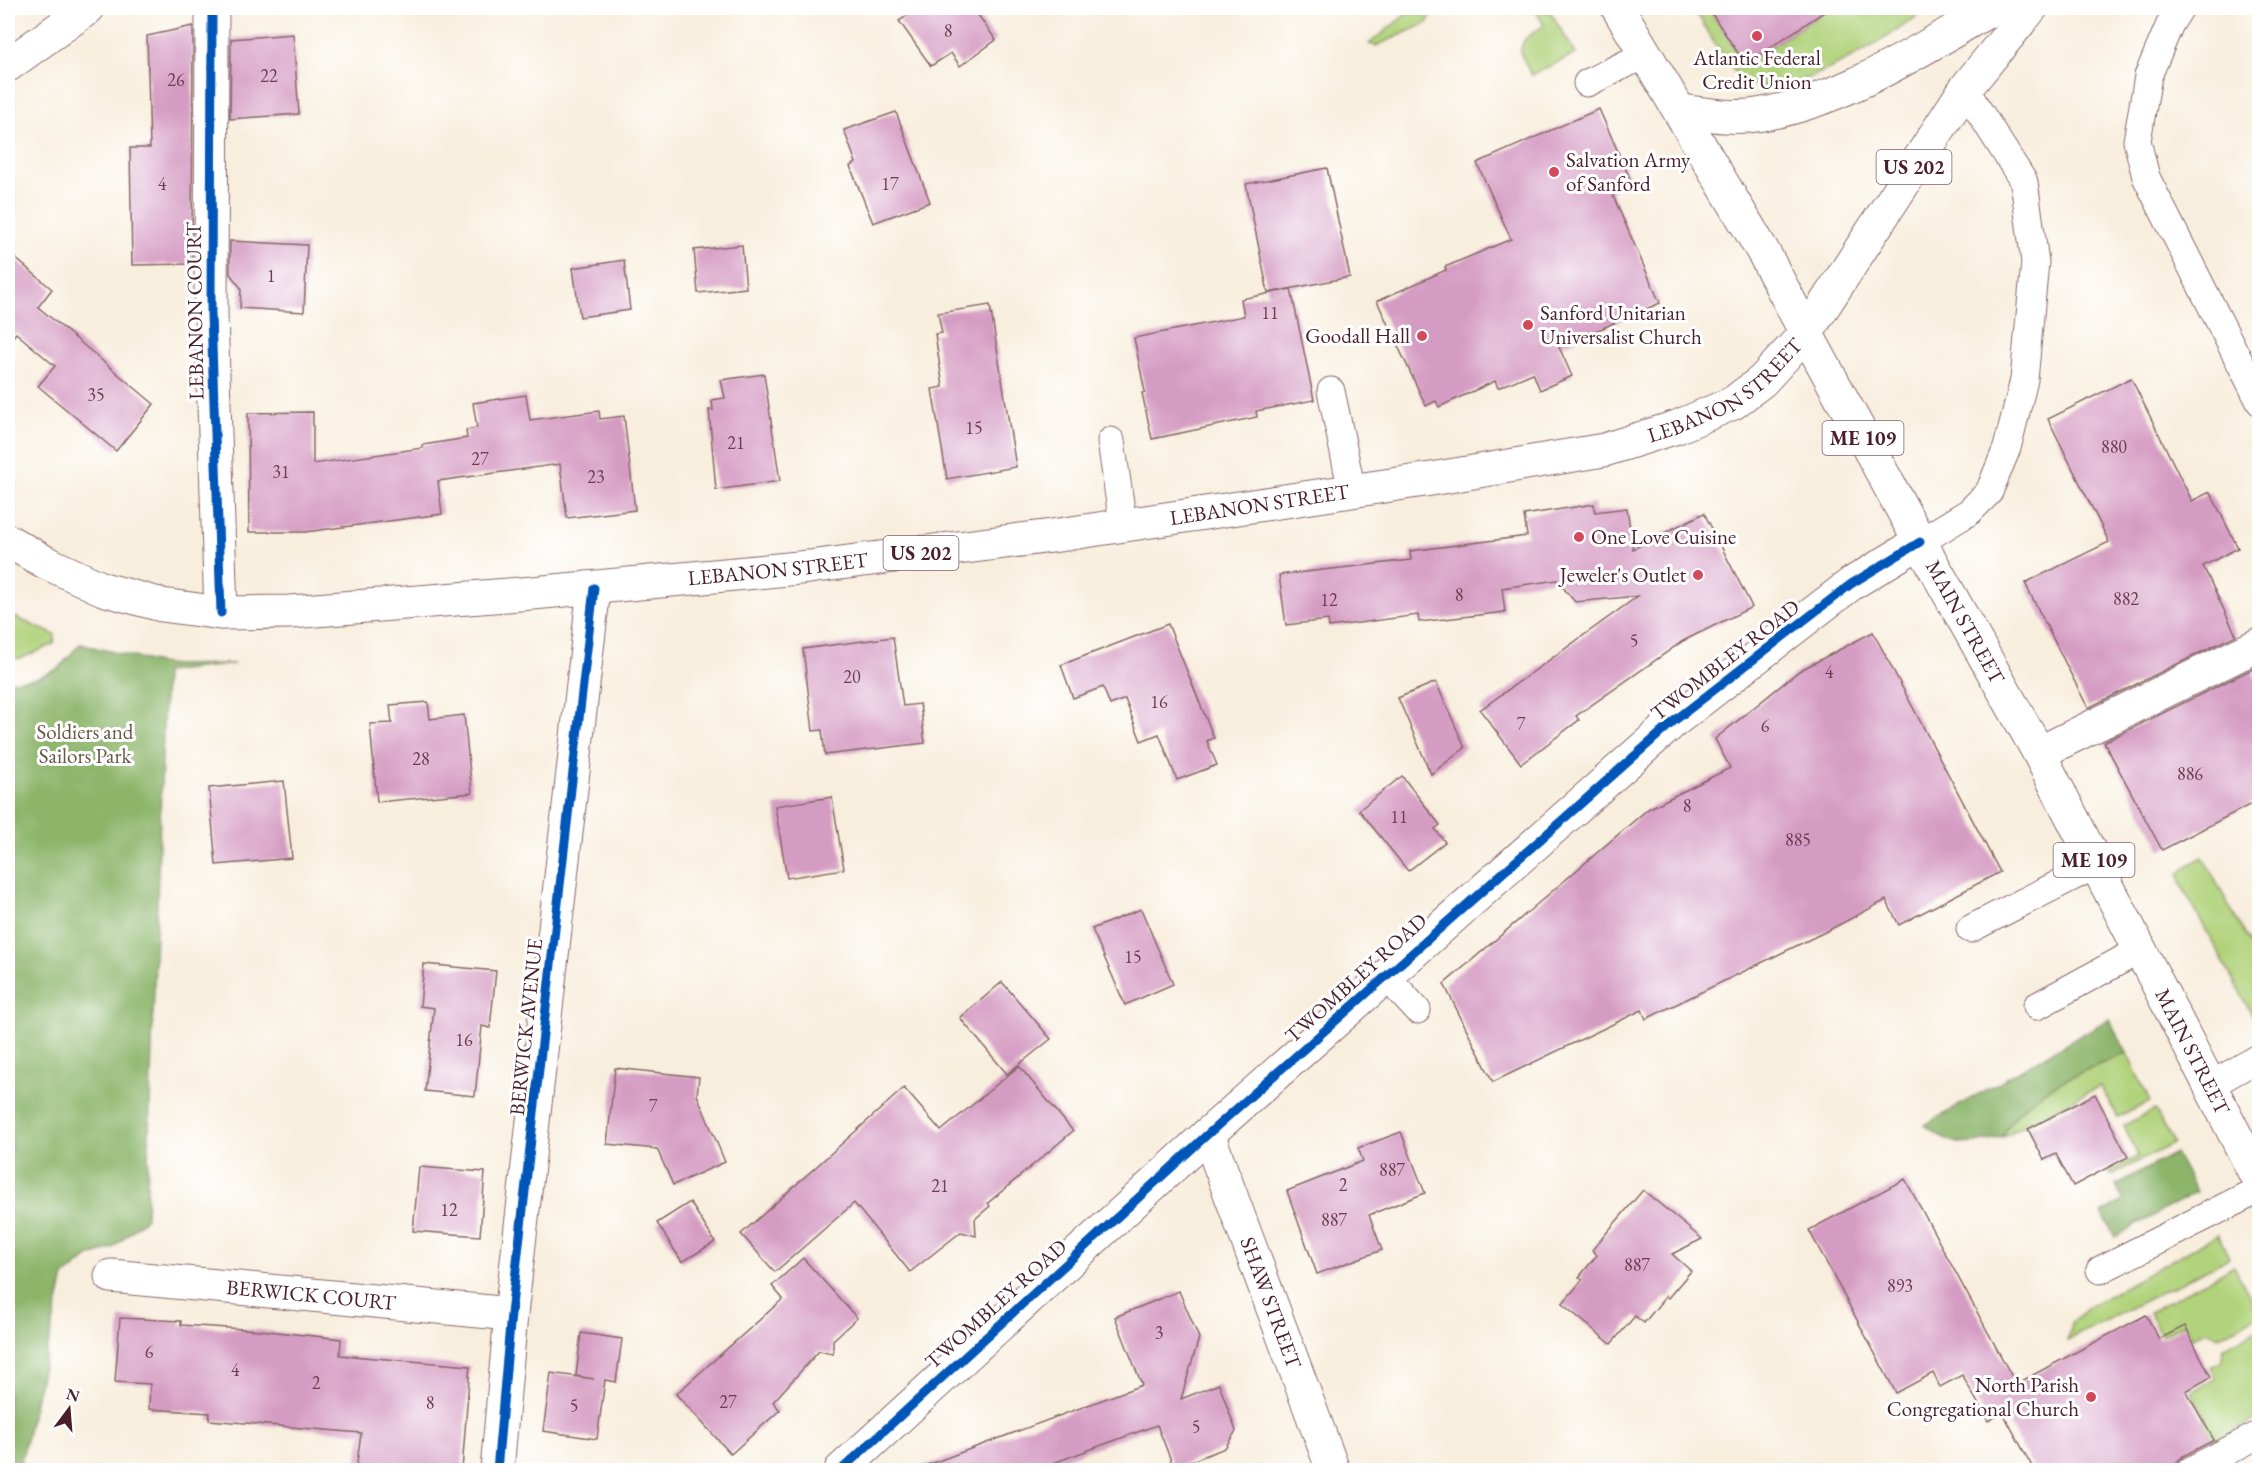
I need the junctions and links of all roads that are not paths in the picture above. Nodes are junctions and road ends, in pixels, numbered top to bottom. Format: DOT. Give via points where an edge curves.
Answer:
graph roads {
  1 [pos="88,8"];
  2 [pos="212,8"];
  3 [pos="1618,8"];
  4 [pos="1993,8"];
  5 [pos="2031,8"];
  6 [pos="2180,8"];
  7 [pos="1646,54"];
  8 [pos="8,65"];
  9 [pos="1587,83"];
  10 [pos="1965,89"];
  11 [pos="1680,111"];
  12 [pos="1806,333"];
  13 [pos="1331,391"];
  14 [pos="2259,402"];
  15 [pos="1111,441"];
  16 [pos="1352,491"];
  17 [pos="1123,525"];
  18 [pos="8,541"];
  19 [pos="1920,542"];
  20 [pos="594,588"];
  21 [pos="221,613"];
  22 [pos="2259,645"];
  23 [pos="2039,753"];
  24 [pos="2096,865"];
  25 [pos="1970,928"];
  26 [pos="2140,950"];
  27 [pos="1386,976"];
  28 [pos="2037,1006"];
  29 [pos="1417,1010"];
  30 [pos="2259,1057"];
  31 [pos="2209,1086"];
  32 [pos="1208,1134"];
  33 [pos="2259,1184"];
  34 [pos="2259,1189"];
  35 [pos="2100,1270"];
  36 [pos="111,1276"];
  37 [pos="511,1314"];
  38 [pos="2259,1434"];
  39 [pos="497,1470"];
  40 [pos="841,1470"];
  41 [pos="1333,1470"];
  42 [pos="2191,1470"];
  1 -- 8 [label="main road"];
  2 -- 21 [label="main road, LEBANON COURT" via="213,132 203,307"];
  3 -- 7 [label="main road, MAIN STREET / ME 109"];
  4 -- 11 [label="main road" via="1876,74 1811,102 1756,115"];
  5 -- 10 [label="main road, US 202"];
  6 -- 14 [label="lane" via="2148,76 2137,141 2146,177"];
  7 -- 9 [label="lane"];
  7 -- 11 [label="main road, MAIN STREET / ME 109"];
  10 -- 12 [label="main road, US 202"];
  10 -- 19 [label="lane" via="2024,182 2035,262 2024,380 2007,448 1989,492 1969,512"];
  11 -- 12 [label="main road, MAIN STREET / ME 109"];
  12 -- 16 [label="main road, LEBANON STREET / US 202" via="1755,387 1733,403 1677,427 1604,450"];
  12 -- 19 [label="main road, MAIN STREET / ME 109"];
  13 -- 16 [label="lane"];
  15 -- 17 [label="lane"];
  16 -- 17 [label="main road, LEBANON STREET / US 202"];
  17 -- 20 [label="main road, LEBANON STREET / US 202" via="809,567"];
  18 -- 21 [label="main road, LEBANON STREET / US 202" via="103,589 162,606"];
  19 -- 23 [label="main road, MAIN STREET / ME 109"];
  19 -- 27 [label="main road, TWOMBLEY ROAD" via="1851,584 1674,721"];
  20 -- 21 [label="main road, LEBANON STREET / US 202" via="290,612"];
  20 -- 37 [label="main road, BERWICK AVENUE"];
  22 -- 23 [label="main road"];
  23 -- 24 [label="main road, MAIN STREET / ME 109"];
  24 -- 25 [label="lane"];
  24 -- 26 [label="main road, MAIN STREET / ME 109"];
  26 -- 28 [label="lane"];
  26 -- 31 [label="main road, MAIN STREET / ME 109"];
  27 -- 29 [label="lane"];
  27 -- 32 [label="main road, TWOMBLEY ROAD"];
  30 -- 31 [label="lane"];
  31 -- 33 [label="main road, MAIN STREET / ME 109"];
  32 -- 40 [label="main road, TWOMBLEY ROAD"];
  32 -- 41 [label="main road, SHAW STREET"];
  34 -- 35 [label="lane"];
  36 -- 37 [label="main road, BERWICK COURT"];
  37 -- 39 [label="main road, BERWICK AVENUE"];
  38 -- 42 [label="lane"];
}
